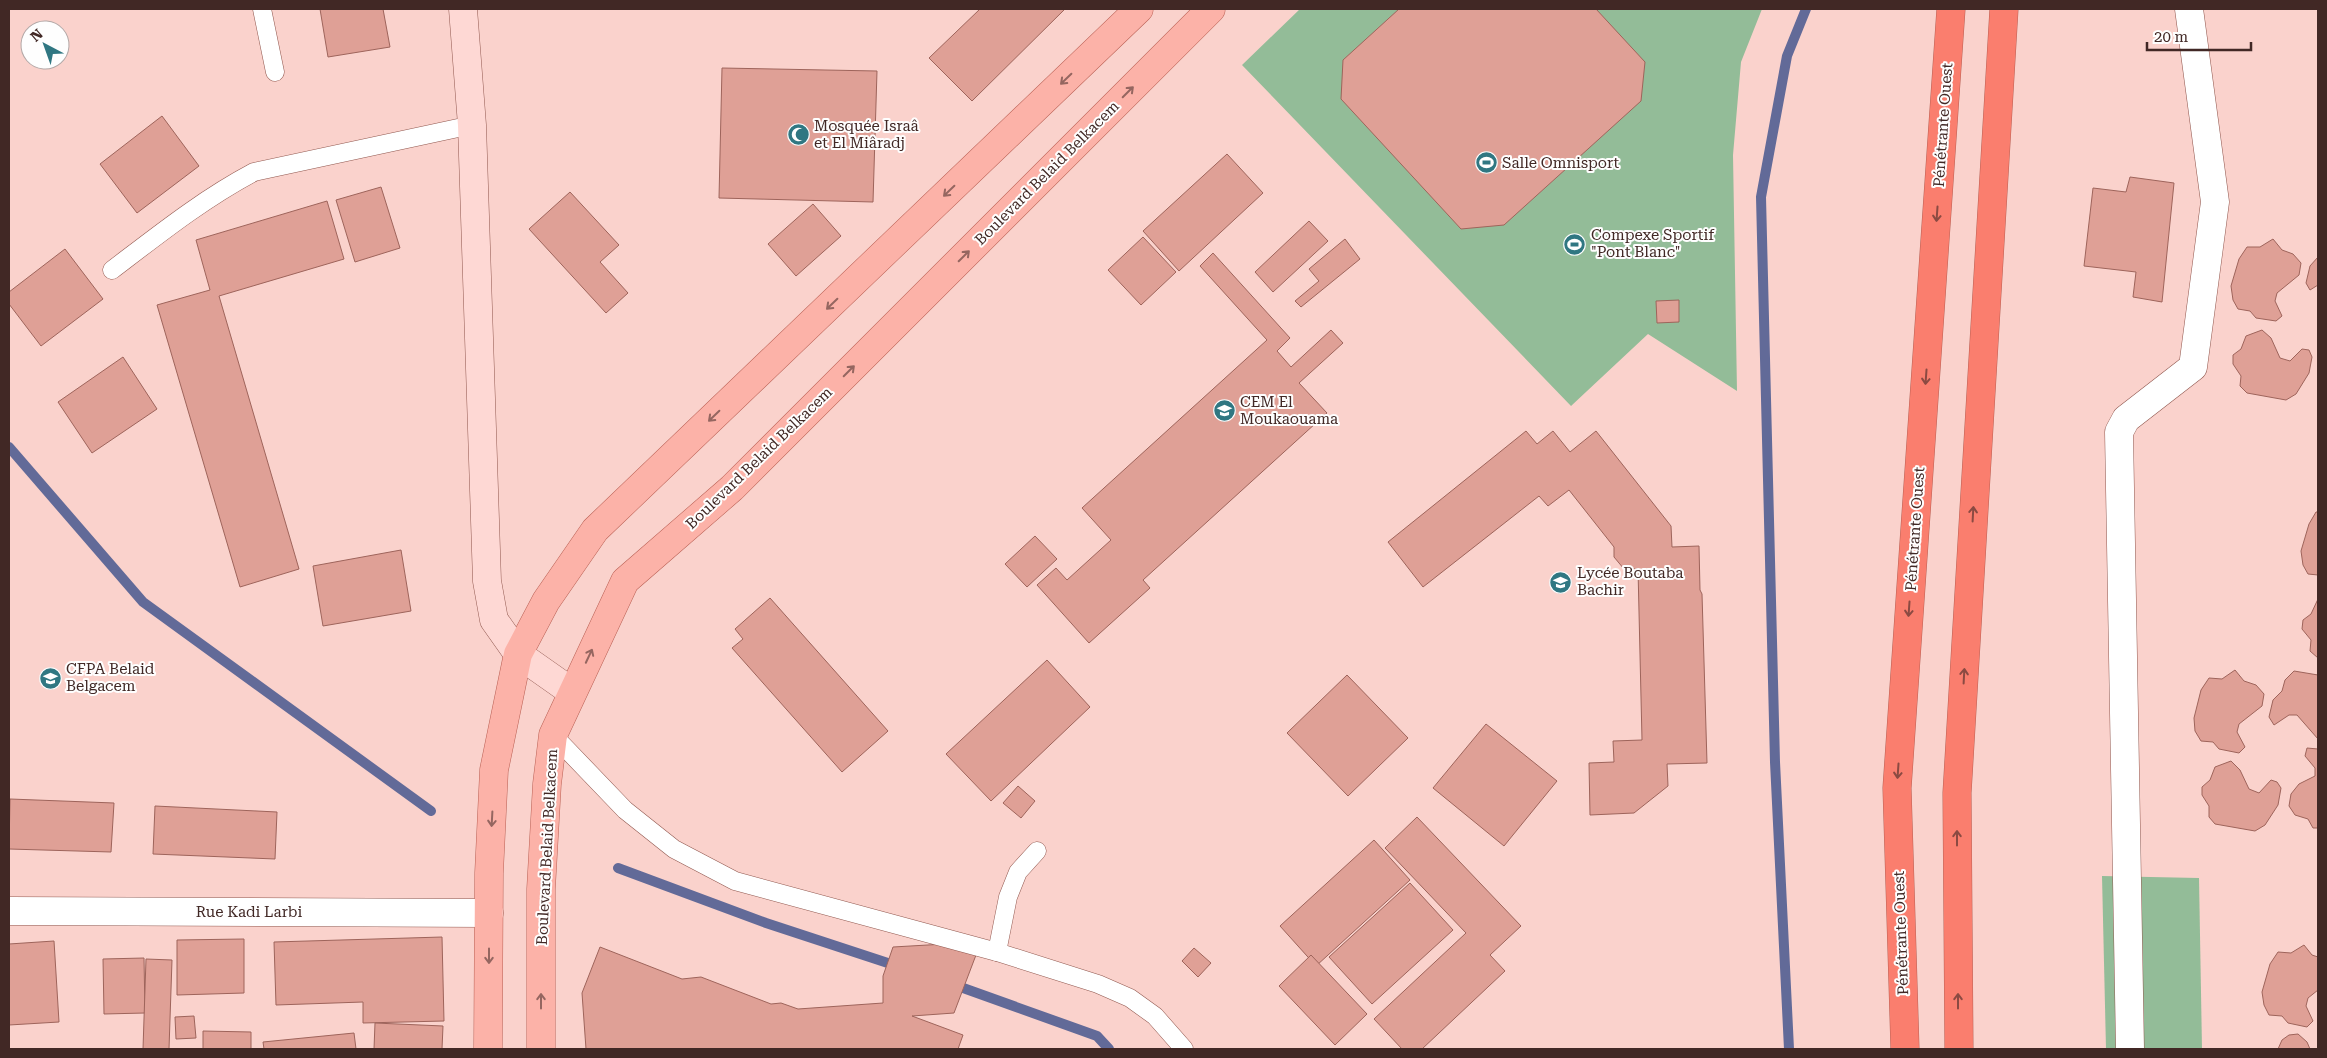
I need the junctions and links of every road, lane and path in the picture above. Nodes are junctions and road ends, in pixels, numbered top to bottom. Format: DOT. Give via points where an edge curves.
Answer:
graph roads {
  1 [pos="262,9"];
  2 [pos="464,9"];
  3 [pos="1139,9"];
  4 [pos="1211,9"];
  5 [pos="1951,9"];
  6 [pos="2004,9"];
  7 [pos="2189,9"];
  8 [pos="275,72"];
  9 [pos="472,125"];
  10 [pos="112,270"];
  11 [pos="518,654"];
  12 [pos="572,692"];
  13 [pos="553,735"];
  14 [pos="1036,851"];
  15 [pos="9,911"];
  16 [pos="489,913"];
  17 [pos="997,952"];
  18 [pos="488,1049"];
  19 [pos="541,1049"];
  20 [pos="1184,1049"];
  21 [pos="1905,1049"];
  22 [pos="1959,1049"];
  23 [pos="2130,1049"];
  1 -- 8 [label="lane"];
  2 -- 9 [label="street"];
  3 -- 11 [label="main road, one-way" via="595,530 546,602"];
  12 -- 4 [label="main road, Boulevard Belaid Belkacem, one-way" via="625,581 732,488"];
  5 -- 21 [label="highway, Pénétrante Ouest, one-way" via="1897,788"];
  22 -- 6 [label="highway, one-way" via="1957,793"];
  7 -- 23 [label="street" via="2215,202 2193,367 2126,419 2119,432"];
  9 -- 10 [label="lane" via="254,172 209,198"];
  9 -- 11 [label="street" via="486,581 494,620"];
  11 -- 12 [label="street"];
  11 -- 16 [label="main road, one-way" via="494,770"];
  12 -- 13 [label="main road, Boulevard Belaid Belkacem"];
  13 -- 17 [label="lane" via="625,810 674,849 736,881"];
  19 -- 13 [label="main road, Boulevard Belaid Belkacem, one-way" via="541,889"];
  14 -- 17 [label="lane" via="1018,872 1008,897"];
  15 -- 16 [label="street, Rue Kadi Larbi"];
  16 -- 18 [label="main road, one-way"];
  17 -- 20 [label="lane" via="1098,984 1130,998 1155,1016"];
}
